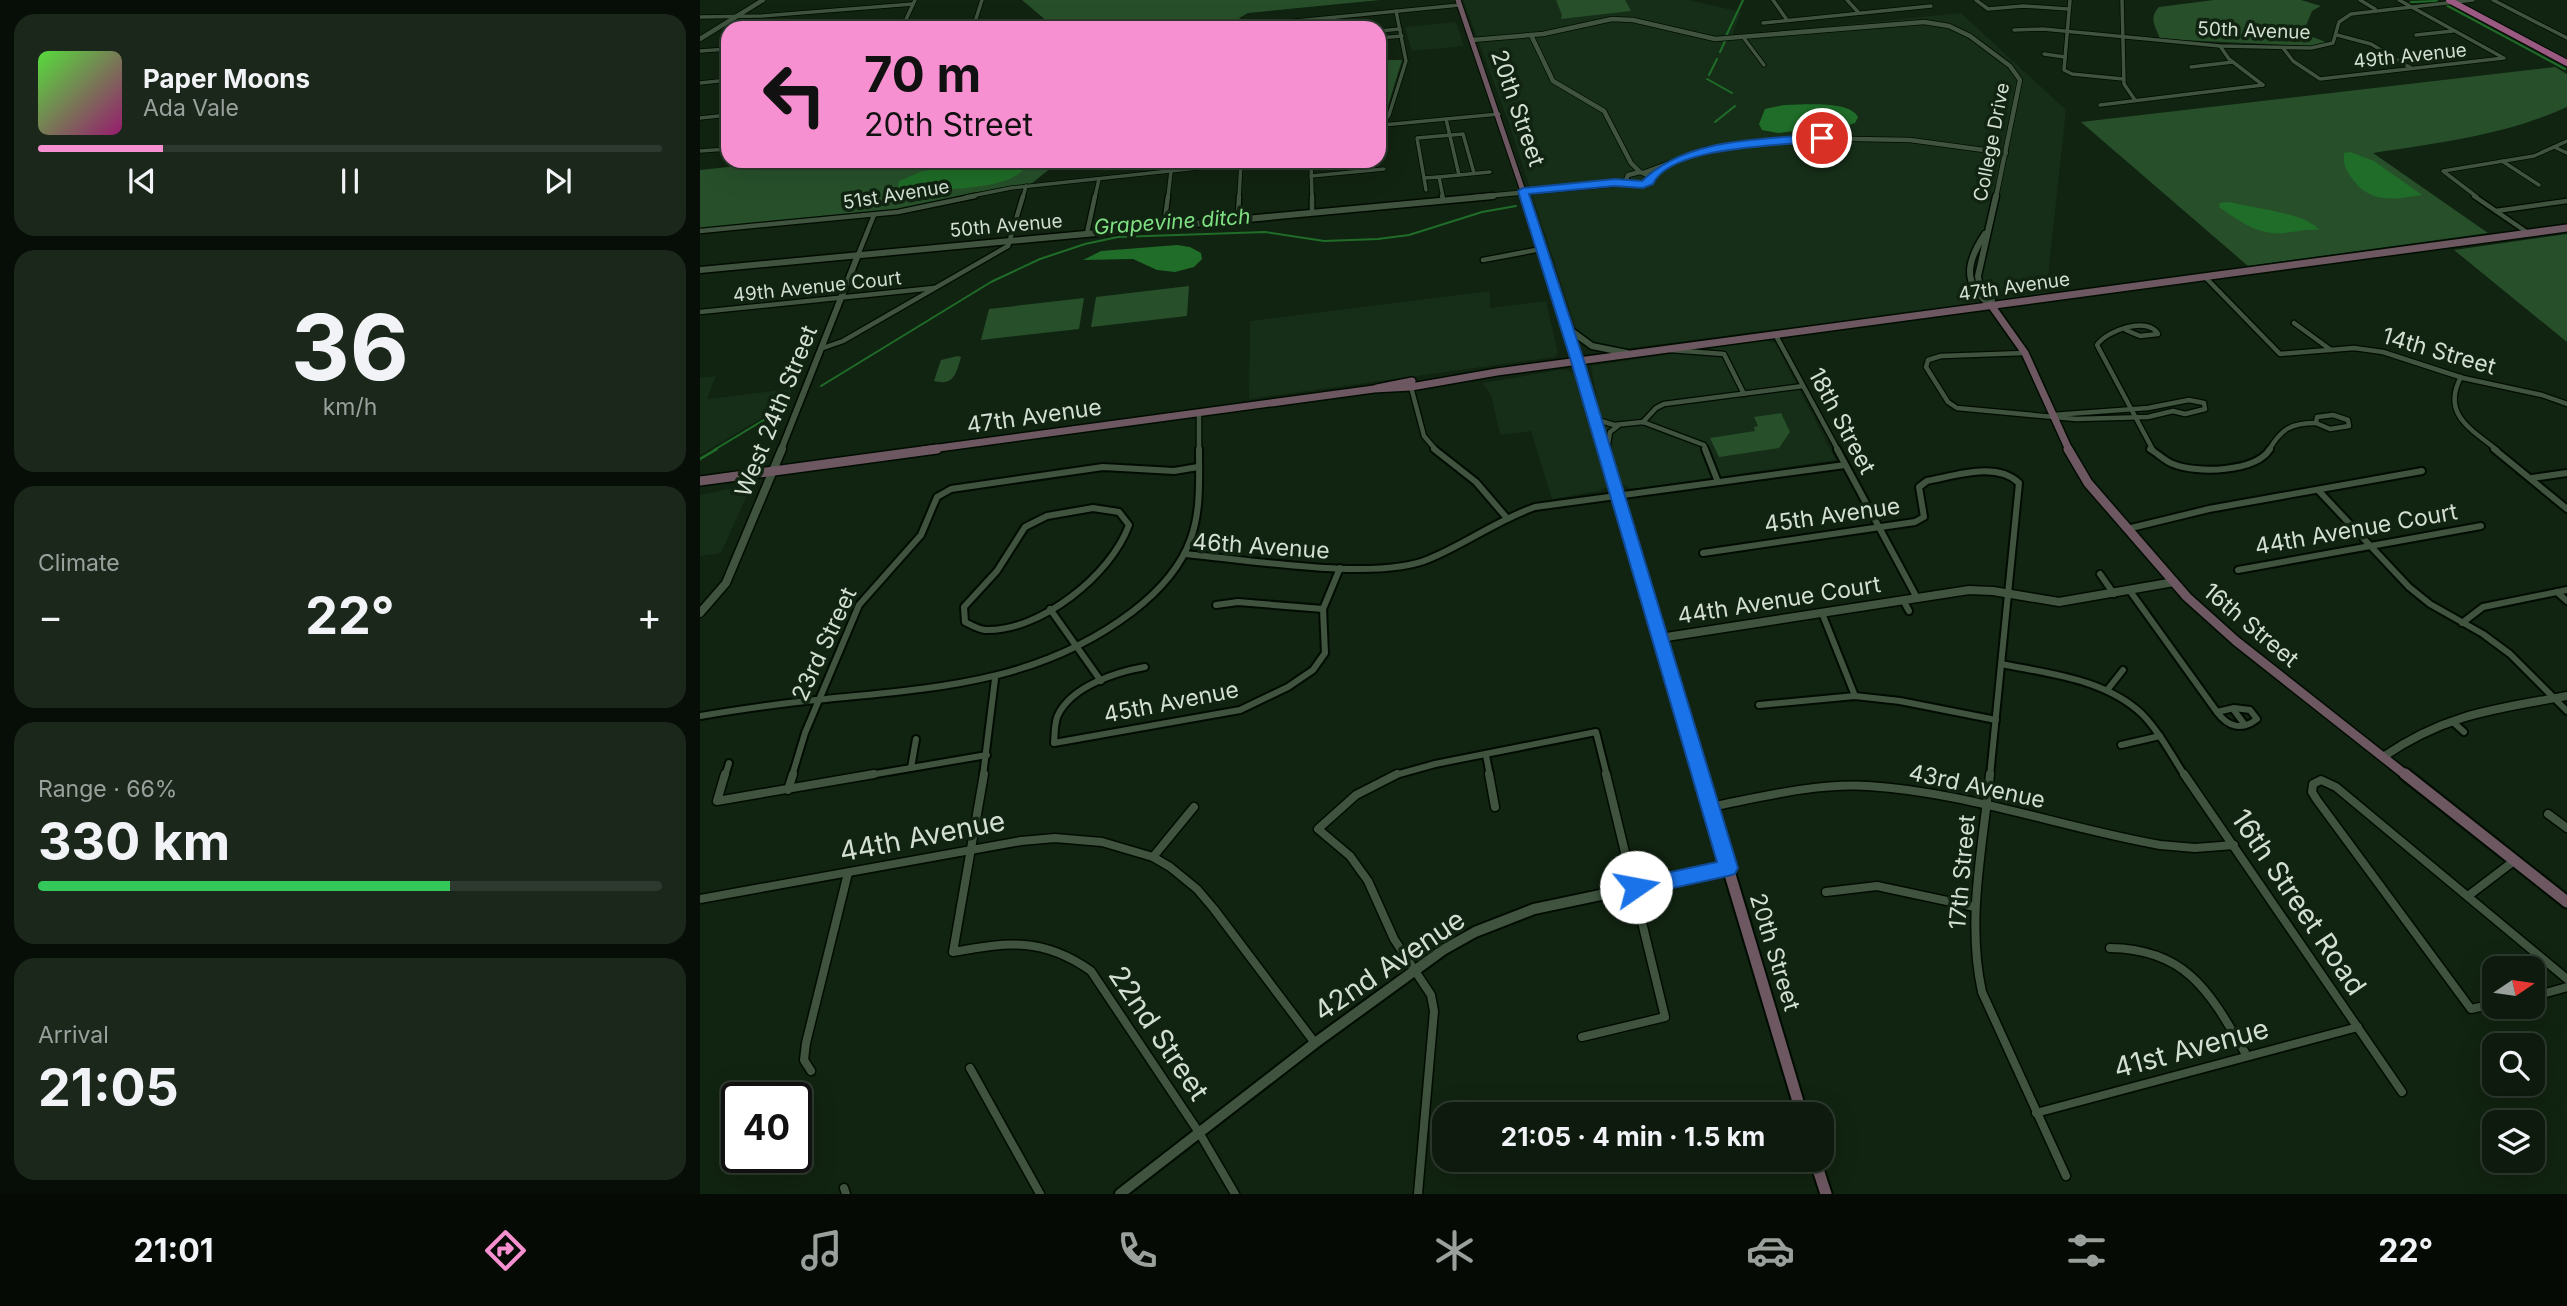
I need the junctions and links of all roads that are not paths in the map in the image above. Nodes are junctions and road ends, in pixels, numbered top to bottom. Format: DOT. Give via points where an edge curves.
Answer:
graph roads {
  1 [pos="763,0"];
  2 [pos="982,0"];
  3 [pos="1773,0"];
  4 [pos="1847,0"];
  5 [pos="1924,0"];
  6 [pos="1976,0"];
  7 [pos="2070,0"];
  8 [pos="2122,0"];
  9 [pos="2360,0"];
  10 [pos="2399,0"];
  11 [pos="2473,0"];
  12 [pos="2493,0"];
  13 [pos="2451,1"];
  14 [pos="914,2"];
  15 [pos="1459,3"];
  16 [pos="2410,6"];
  17 [pos="2068,9"];
  18 [pos="2375,9"];
  19 [pos="1396,11"];
  20 [pos="1859,13"];
  21 [pos="700,16"];
  22 [pos="737,16"];
  23 [pos="1787,20"];
  24 [pos="729,21"];
  25 [pos="905,21"];
  26 [pos="975,21"];
  27 [pos="1295,21"];
  28 [pos="1763,23"];
  29 [pos="721,26"];
  30 [pos="1400,29"];
  31 [pos="2014,30"];
  32 [pos="1386,31"];
  33 [pos="2067,31"];
  34 [pos="2455,31"];
  35 [pos="1531,35"];
  36 [pos="2416,35"];
  37 [pos="1402,36"];
  38 [pos="2337,36"];
  39 [pos="1386,37"];
  40 [pos="1744,37"];
  41 [pos="2124,37"];
  42 [pos="2567,38"];
  43 [pos="700,39"];
  44 [pos="1472,40"];
  45 [pos="2220,46"];
  46 [pos="2283,48"];
  47 [pos="721,50"];
  48 [pos="700,51"];
  49 [pos="2044,54"];
  50 [pos="2065,57"];
  51 [pos="2233,62"];
  52 [pos="2567,63"];
  53 [pos="1764,65"];
  54 [pos="2191,67"];
  55 [pos="2412,69"];
  56 [pos="2123,79"];
  57 [pos="721,81"];
  58 [pos="700,83"];
  59 [pos="2135,100"];
  60 [pos="2100,105"];
  61 [pos="1499,114"];
  62 [pos="721,116"];
  63 [pos="700,118"];
  64 [pos="1446,119"];
  65 [pos="1386,120"];
  66 [pos="1386,126"];
  67 [pos="1449,134"];
  68 [pos="2567,141"];
  69 [pos="2008,144"];
  70 [pos="2554,147"];
  71 [pos="721,150"];
  72 [pos="1989,150"];
  73 [pos="700,152"];
  74 [pos="2006,153"];
  75 [pos="2567,153"];
  76 [pos="2004,161"];
  77 [pos="2502,161"];
  78 [pos="1631,163"];
  79 [pos="1663,167"];
  80 [pos="1197,168"];
  81 [pos="1241,168"];
  82 [pos="1311,168"];
  83 [pos="1384,169"];
  84 [pos="1171,171"];
  85 [pos="1490,172"];
  86 [pos="1474,173"];
  87 [pos="1641,173"];
  88 [pos="1460,175"];
  89 [pos="1311,176"];
  90 [pos="1439,177"];
  91 [pos="1651,177"];
  92 [pos="1424,178"];
  93 [pos="1628,178"];
  94 [pos="1098,179"];
  95 [pos="2539,185"];
  96 [pos="1026,186"];
  97 [pos="1426,190"];
  98 [pos="1523,191"];
  99 [pos="1443,199"];
  100 [pos="2567,201"];
  101 [pos="2496,211"];
  102 [pos="1312,212"];
  103 [pos="874,215"];
  104 [pos="1238,219"];
  105 [pos="1164,226"];
  106 [pos="2567,228"];
  107 [pos="700,231"];
  108 [pos="1987,231"];
  109 [pos="1087,233"];
  110 [pos="2528,233"];
  111 [pos="1010,240"];
  112 [pos="1541,249"];
  113 [pos="858,255"];
  114 [pos="1483,260"];
  115 [pos="700,270"];
  116 [pos="2206,278"];
  117 [pos="936,288"];
  118 [pos="843,296"];
  119 [pos="1991,305"];
  120 [pos="700,312"];
  121 [pos="2294,323"];
  122 [pos="1566,327"];
  123 [pos="2126,330"];
  124 [pos="1775,334"];
  125 [pos="1738,340"];
  126 [pos="822,348"];
  127 [pos="1668,349"];
  128 [pos="2331,350"];
  129 [pos="2025,353"];
  130 [pos="1633,354"];
  131 [pos="1724,354"];
  132 [pos="1577,361"];
  133 [pos="1465,377"];
  134 [pos="2461,377"];
  135 [pos="1803,386"];
  136 [pos="1411,387"];
  137 [pos="1374,389"];
  138 [pos="1744,394"];
  139 [pos="2567,404"];
  140 [pos="2167,405"];
  141 [pos="2173,411"];
  142 [pos="1199,413"];
  143 [pos="2130,414"];
  144 [pos="2053,415"];
  145 [pos="1595,419"];
  146 [pos="1643,422"];
  147 [pos="2316,423"];
  148 [pos="1619,425"];
  149 [pos="1607,460"];
  150 [pos="1845,464"];
  151 [pos="1198,467"];
  152 [pos="773,471"];
  153 [pos="2422,471"];
  154 [pos="2567,473"];
  155 [pos="2011,474"];
  156 [pos="2532,478"];
  157 [pos="700,481"];
  158 [pos="1718,482"];
  159 [pos="2318,490"];
  160 [pos="1617,495"];
  161 [pos="2567,509"];
  162 [pos="1506,517"];
  163 [pos="2481,526"];
  164 [pos="1880,528"];
  165 [pos="2127,529"];
  166 [pos="2371,546"];
  167 [pos="1703,553"];
  168 [pos="1184,554"];
  169 [pos="1340,568"];
  170 [pos="2238,570"];
  171 [pos="2100,574"];
  172 [pos="2174,582"];
  173 [pos="2567,590"];
  174 [pos="2130,591"];
  175 [pos="2557,592"];
  176 [pos="2009,593"];
  177 [pos="2114,594"];
  178 [pos="1917,598"];
  179 [pos="1903,600"];
  180 [pos="2567,601"];
  181 [pos="1216,605"];
  182 [pos="1050,609"];
  183 [pos="1323,609"];
  184 [pos="1909,611"];
  185 [pos="700,613"];
  186 [pos="1822,613"];
  187 [pos="2462,623"];
  188 [pos="1660,638"];
  189 [pos="1077,648"];
  190 [pos="2002,664"];
  191 [pos="1145,667"];
  192 [pos="2123,670"];
  193 [pos="1099,678"];
  194 [pos="995,679"];
  195 [pos="2108,689"];
  196 [pos="1855,696"];
  197 [pos="2567,696"];
  198 [pos="2555,698"];
  199 [pos="818,699"];
  200 [pos="1759,705"];
  201 [pos="2233,709"];
  202 [pos="2567,711"];
  203 [pos="2217,712"];
  204 [pos="700,716"];
  205 [pos="1996,720"];
  206 [pos="2452,721"];
  207 [pos="2245,725"];
  208 [pos="2464,732"];
  209 [pos="2160,736"];
  210 [pos="916,739"];
  211 [pos="2121,745"];
  212 [pos="987,755"];
  213 [pos="1486,755"];
  214 [pos="2383,757"];
  215 [pos="729,763"];
  216 [pos="911,768"];
  217 [pos="788,790"];
  218 [pos="1194,807"];
  219 [pos="1494,807"];
  220 [pos="1710,807"];
  221 [pos="1987,807"];
  222 [pos="2548,814"];
  223 [pos="2567,828"];
  224 [pos="2234,845"];
  225 [pos="972,849"];
  226 [pos="1153,857"];
  227 [pos="2514,861"];
  228 [pos="1728,868"];
  229 [pos="848,873"];
  230 [pos="1636,887"];
  231 [pos="1826,892"];
  232 [pos="2468,896"];
  233 [pos="700,899"];
  234 [pos="2567,902"];
  235 [pos="1975,907"];
  236 [pos="2110,948"];
  237 [pos="1414,971"];
  238 [pos="2567,979"];
  239 [pos="2567,987"];
  240 [pos="2545,993"];
  241 [pos="2482,1007"];
  242 [pos="2358,1027"];
  243 [pos="1582,1037"];
  244 [pos="1315,1043"];
  245 [pos="2247,1056"];
  246 [pos="970,1068"];
  247 [pos="811,1071"];
  248 [pos="2402,1092"];
  249 [pos="1798,1102"];
  250 [pos="2036,1113"];
  251 [pos="1200,1135"];
  252 [pos="1819,1172"];
  253 [pos="2066,1176"];
  254 [pos="1040,1194"];
  255 [pos="1120,1194"];
  256 [pos="1235,1194"];
  257 [pos="1418,1194"];
  258 [pos="1826,1194"];
  1 -- 22 [label="street"];
  2 -- 26 [label="street"];
  3 -- 23 [label="street"];
  4 -- 20 [label="street"];
  5 -- 20 [label="street" via="1931,6"];
  6 -- 17 [label="street" via="1988,9 2023,5"];
  7 -- 17 [label="street"];
  8 -- 41 [label="street"];
  9 -- 18 [label="street"];
  10 -- 16 [label="street"];
  11 -- 13 [label="street, 50th Avenue"];
  12 -- 42 [label="street"];
  13 -- 16 [label="street, 50th Avenue"];
  13 -- 52 [label="main road"];
  14 -- 22 [label="street"];
  14 -- 25 [label="street"];
  15 -- 19 [label="street"];
  15 -- 44 [label="main road, 20th Street"];
  16 -- 18 [label="street, 50th Avenue"];
  16 -- 34 [label="street"];
  17 -- 33 [label="street"];
  18 -- 38 [label="street, 50th Avenue" via="2346,16 2339,22"];
  19 -- 27 [label="street"];
  19 -- 30 [label="street"];
  20 -- 23 [label="street"];
  21 -- 22 [label="street"];
  22 -- 24 [label="street"];
  23 -- 28 [label="street"];
  29 -- 43 [label="street"];
  30 -- 32 [label="street"];
  30 -- 37 [label="street"];
  31 -- 33 [label="street, 50th Avenue"];
  33 -- 41 [label="street, 50th Avenue"];
  33 -- 50 [label="street"];
  34 -- 36 [label="street"];
  34 -- 55 [label="street, 49th Avenue" via="2504,58"];
  35 -- 40 [label="street" via="1587,21 1621,19 1692,37"];
  35 -- 44 [label="street"];
  35 -- 78 [label="street" via="1549,77 1598,105"];
  37 -- 39 [label="street"];
  37 -- 65 [label="street" via="1406,61"];
  38 -- 46 [label="street, 50th Avenue" via="2323,47"];
  38 -- 55 [label="street" via="2371,44"];
  40 -- 53 [label="street"];
  40 -- 69 [label="street, College Drive" via="1894,23 1934,23 1961,29 2017,72 2020,80"];
  41 -- 45 [label="street, 50th Avenue"];
  41 -- 56 [label="street"];
  44 -- 61 [label="main road, 20th Street"];
  45 -- 46 [label="street, 50th Avenue"];
  45 -- 51 [label="street"];
  46 -- 55 [label="street, 49th Avenue" via="2293,61 2320,79"];
  47 -- 48 [label="street"];
  49 -- 50 [label="street"];
  50 -- 56 [label="street" via="2066,72"];
  51 -- 54 [label="street"];
  51 -- 59 [label="street" via="2263,85"];
  56 -- 59 [label="street" via="2125,90"];
  57 -- 58 [label="street"];
  59 -- 60 [label="street"];
  61 -- 64 [label="street"];
  61 -- 98 [label="main road, 20th Street"];
  62 -- 63 [label="street"];
  64 -- 66 [label="street"];
  64 -- 67 [label="street"];
  67 -- 86 [label="street" via="1463,134"];
  67 -- 88 [label="street"];
  67 -- 92 [label="street" via="1416,139"];
  68 -- 70 [label="street"];
  69 -- 72 [label="street"];
  69 -- 74 [label="street, College Drive"];
  70 -- 75 [label="street"];
  70 -- 77 [label="street"];
  71 -- 73 [label="street"];
  72 -- 74 [label="street"];
  72 -- 76 [label="street"];
  72 -- 79 [label="street" via="1910,140 1813,138 1707,149"];
  74 -- 76 [label="street, College Drive"];
  76 -- 108 [label="street, College Drive"];
  77 -- 95 [label="street"];
  77 -- 101 [label="street" via="2443,171"];
  78 -- 87 [label="street"];
  78 -- 93 [label="street"];
  79 -- 87 [label="street"];
  79 -- 91 [label="street"];
  80 -- 84 [label="street, 51st Avenue"];
  81 -- 104 [label="street"];
  82 -- 89 [label="street"];
  83 -- 89 [label="street"];
  84 -- 94 [label="street, 51st Avenue"];
  84 -- 105 [label="street"];
  85 -- 86 [label="street"];
  86 -- 88 [label="street"];
  87 -- 91 [label="street"];
  87 -- 93 [label="street"];
  88 -- 90 [label="street"];
  89 -- 102 [label="street"];
  90 -- 92 [label="street"];
  90 -- 99 [label="street"];
  91 -- 93 [label="street" via="1645,184"];
  92 -- 97 [label="street"];
  93 -- 98 [label="street, 50th Avenue"];
  94 -- 96 [label="street, 51st Avenue"];
  94 -- 109 [label="street"];
  96 -- 103 [label="street, 51st Avenue"];
  96 -- 111 [label="street"];
  98 -- 99 [label="street, 50th Avenue"];
  98 -- 112 [label="main road, 20th Street"];
  99 -- 102 [label="street, 50th Avenue"];
  100 -- 101 [label="street"];
  101 -- 110 [label="street"];
  102 -- 104 [label="street, 50th Avenue"];
  103 -- 107 [label="street, 51st Avenue"];
  103 -- 113 [label="street, West 24th Street"];
  104 -- 105 [label="street, 50th Avenue"];
  105 -- 109 [label="street, 50th Avenue"];
  106 -- 110 [label="main road, 47th Avenue"];
  108 -- 119 [label="street, College Drive" via="1978,276"];
  108 -- 119 [label="street, College Drive" via="1976,246 1968,275 1976,293"];
  109 -- 111 [label="street, 50th Avenue"];
  110 -- 116 [label="main road, 47th Avenue"];
  111 -- 113 [label="street, 50th Avenue"];
  111 -- 117 [label="street" via="1008,246"];
  112 -- 114 [label="street"];
  112 -- 122 [label="main road, 20th Street"];
  113 -- 115 [label="street, 50th Avenue"];
  113 -- 118 [label="street, West 24th Street"];
  116 -- 119 [label="main road, 47th Avenue"];
  116 -- 128 [label="street, 14th Street" via="2280,354"];
  117 -- 118 [label="street, 49th Avenue Court"];
  117 -- 126 [label="street" via="843,341"];
  118 -- 120 [label="street, 49th Avenue Court"];
  118 -- 126 [label="street, West 24th Street"];
  119 -- 124 [label="main road, 47th Avenue"];
  119 -- 129 [label="main road, 16th Street"];
  121 -- 128 [label="street"];
  122 -- 130 [label="street" via="1592,346"];
  122 -- 132 [label="main road, 20th Street"];
  123 -- 123 [label="street" via="2140,336 2158,334 2146,326"];
  123 -- 143 [label="street" via="2104,335 2097,345"];
  124 -- 125 [label="main road, 47th Avenue"];
  124 -- 135 [label="street, 18th Street"];
  125 -- 127 [label="main road, 47th Avenue"];
  125 -- 131 [label="street" via="1726,346"];
  126 -- 152 [label="street, West 24th Street"];
  127 -- 130 [label="main road, 47th Avenue"];
  127 -- 131 [label="street"];
  128 -- 134 [label="street, 14th Street" via="2395,353"];
  129 -- 144 [label="main road, 16th Street"];
  129 -- 144 [label="street" via="1941,356 1928,360 1926,368 1957,408"];
  130 -- 132 [label="main road, 47th Avenue"];
  131 -- 138 [label="street"];
  132 -- 133 [label="main road, 47th Avenue"];
  132 -- 145 [label="main road, 20th Street"];
  133 -- 136 [label="main road, 47th Avenue"];
  133 -- 137 [label="main road, 47th Avenue" via="1452,375"];
  134 -- 139 [label="street, 14th Street"];
  134 -- 156 [label="street" via="2452,405 2460,420"];
  135 -- 138 [label="street"];
  135 -- 150 [label="street, 18th Street"];
  136 -- 137 [label="main road, 47th Avenue"];
  136 -- 162 [label="street" via="1424,436 1476,482"];
  137 -- 142 [label="main road, 47th Avenue"];
  138 -- 146 [label="street" via="1660,405"];
  140 -- 141 [label="street"];
  140 -- 141 [label="street" via="2190,399 2204,403 2205,409 2185,414"];
  140 -- 143 [label="street"];
  141 -- 143 [label="street"];
  142 -- 151 [label="street"];
  142 -- 152 [label="main road, 47th Avenue"];
  143 -- 144 [label="street" via="2076,419"];
  143 -- 147 [label="street" via="2149,448 2162,459 2207,471 2257,462 2284,429 2295,423"];
  144 -- 165 [label="main road, 16th Street" via="2079,469"];
  145 -- 148 [label="street"];
  145 -- 149 [label="main road, 20th Street"];
  146 -- 148 [label="street"];
  146 -- 158 [label="street" via="1703,445"];
  147 -- 147 [label="street" via="2330,429 2349,426 2340,416 2317,418"];
  148 -- 149 [label="street" via="1607,440"];
  149 -- 160 [label="main road, 20th Street"];
  150 -- 158 [label="street, 46th Avenue"];
  150 -- 164 [label="street, 18th Street"];
  151 -- 168 [label="street" via="1197,514"];
  151 -- 199 [label="street, 23rd Street" via="1174,471 1103,467 938,493 922,534 859,605"];
  152 -- 157 [label="main road, 47th Avenue"];
  152 -- 185 [label="street, West 24th Street" via="726,583"];
  153 -- 159 [label="street"];
  154 -- 156 [label="street"];
  155 -- 164 [label="street, 45th Avenue" via="1993,471 1927,481 1919,487 1924,517"];
  155 -- 176 [label="street, 17th Street" via="2019,483"];
  156 -- 161 [label="street"];
  158 -- 160 [label="street, 46th Avenue"];
  159 -- 165 [label="street"];
  159 -- 166 [label="street"];
  160 -- 162 [label="street, 46th Avenue" via="1535,507"];
  160 -- 188 [label="main road, 20th Street"];
  162 -- 169 [label="street, 46th Avenue" via="1428,560 1388,569"];
  163 -- 166 [label="street, 44th Avenue Court"];
  164 -- 167 [label="street, 45th Avenue"];
  164 -- 178 [label="street, 18th Street"];
  165 -- 172 [label="main road, 16th Street"];
  166 -- 170 [label="street, 44th Avenue Court"];
  166 -- 187 [label="street" via="2422,598"];
  168 -- 169 [label="street, 46th Avenue"];
  168 -- 189 [label="street, 46th Avenue" via="1148,599"];
  169 -- 183 [label="street"];
  171 -- 177 [label="street"];
  172 -- 174 [label="street, 44th Avenue Court"];
  172 -- 214 [label="main road, 16th Street" via="2216,624"];
  173 -- 175 [label="street"];
  174 -- 177 [label="street, 44th Avenue Court"];
  174 -- 203 [label="street"];
  175 -- 180 [label="street"];
  175 -- 187 [label="street" via="2483,607"];
  176 -- 177 [label="street, 44th Avenue Court" via="2059,602"];
  176 -- 178 [label="street, 44th Avenue Court" via="1969,590"];
  176 -- 190 [label="street, 17th Street"];
  178 -- 179 [label="street, 44th Avenue Court"];
  179 -- 184 [label="street, 44th Avenue Court"];
  179 -- 186 [label="street, 44th Avenue Court"];
  181 -- 183 [label="street" via="1238,602"];
  182 -- 182 [label="street" via="1089,584 1115,558 1129,530 1123,514 1093,508 1034,521 969,600 963,618 975,629 990,630"];
  182 -- 189 [label="street"];
  183 -- 193 [label="street, 45th Avenue" via="1323,659 1305,677 1253,706 1054,743 1057,716 1064,705"];
  186 -- 188 [label="street, 44th Avenue Court"];
  186 -- 196 [label="street"];
  187 -- 198 [label="street" via="2510,654"];
  188 -- 220 [label="main road, 20th Street"];
  189 -- 193 [label="street"];
  189 -- 194 [label="street, 46th Avenue"];
  190 -- 195 [label="street, 16th Street Road"];
  190 -- 205 [label="street, 17th Street"];
  191 -- 193 [label="street"];
  192 -- 195 [label="street"];
  194 -- 199 [label="street, 46th Avenue"];
  194 -- 212 [label="street, 22nd Street"];
  195 -- 209 [label="street, 16th Street Road" via="2131,703"];
  196 -- 200 [label="street"];
  196 -- 205 [label="street"];
  197 -- 198 [label="street"];
  198 -- 202 [label="street"];
  198 -- 206 [label="street"];
  199 -- 204 [label="street, 46th Avenue"];
  199 -- 217 [label="street, 23rd Street"];
  201 -- 203 [label="street"];
  201 -- 207 [label="street"];
  201 -- 207 [label="street" via="2255,714 2255,722"];
  203 -- 207 [label="street" via="2228,724"];
  205 -- 221 [label="street, 17th Street"];
  206 -- 208 [label="street"];
  206 -- 214 [label="street" via="2420,733"];
  209 -- 211 [label="street"];
  209 -- 224 [label="street, 16th Street Road"];
  210 -- 216 [label="street"];
  212 -- 216 [label="street"];
  212 -- 225 [label="street, 22nd Street"];
  213 -- 219 [label="street"];
  213 -- 230 [label="street" via="1596,732"];
  213 -- 237 [label="street" via="1395,773 1353,796 1318,829 1350,856 1368,881"];
  214 -- 227 [label="main road, 16th Street"];
  215 -- 217 [label="street" via="717,801"];
  216 -- 217 [label="street"];
  218 -- 226 [label="street"];
  220 -- 221 [label="street, 43rd Avenue" via="1842,786 1890,788"];
  220 -- 228 [label="main road, 20th Street"];
  221 -- 224 [label="street, 43rd Avenue" via="2178,850"];
  221 -- 235 [label="street, 17th Street"];
  222 -- 223 [label="street"];
  224 -- 242 [label="street, 16th Street Road"];
  225 -- 226 [label="street, 44th Avenue" via="1055,838 1102,842"];
  225 -- 229 [label="street, 44th Avenue"];
  225 -- 251 [label="street, 22nd Street" via="953,953 1006,943 1039,944 1074,957 1091,971"];
  226 -- 244 [label="street, 44th Avenue" via="1197,889"];
  227 -- 232 [label="street"];
  227 -- 234 [label="main road, 16th Street"];
  228 -- 230 [label="street, 42nd Avenue"];
  228 -- 249 [label="main road, 20th Street"];
  229 -- 233 [label="street, 44th Avenue"];
  229 -- 247 [label="street" via="806,1043 804,1060"];
  230 -- 237 [label="street, 42nd Avenue" via="1503,920 1443,950"];
  230 -- 243 [label="street" via="1665,1017"];
  231 -- 235 [label="street" via="1877,886"];
  232 -- 238 [label="street"];
  232 -- 241 [label="street" via="2336,787 2322,780 2313,784 2317,800 2471,1009"];
  235 -- 250 [label="street, 17th Street" via="1976,972"];
  236 -- 245 [label="street" via="2134,946 2185,970 2211,996"];
  237 -- 244 [label="street, 42nd Avenue"];
  237 -- 257 [label="street" via="1431,995 1434,1011"];
  239 -- 240 [label="street"];
  242 -- 245 [label="street, 41st Avenue"];
  242 -- 248 [label="street, 16th Street Road"];
  244 -- 251 [label="street, 42nd Avenue"];
  245 -- 250 [label="street, 41st Avenue"];
  246 -- 254 [label="street"];
  250 -- 253 [label="street, 17th Street"];
  251 -- 255 [label="street, 42nd Avenue"];
  251 -- 256 [label="street, 22nd Street"];
  252 -- 258 [label="main road"];
}
